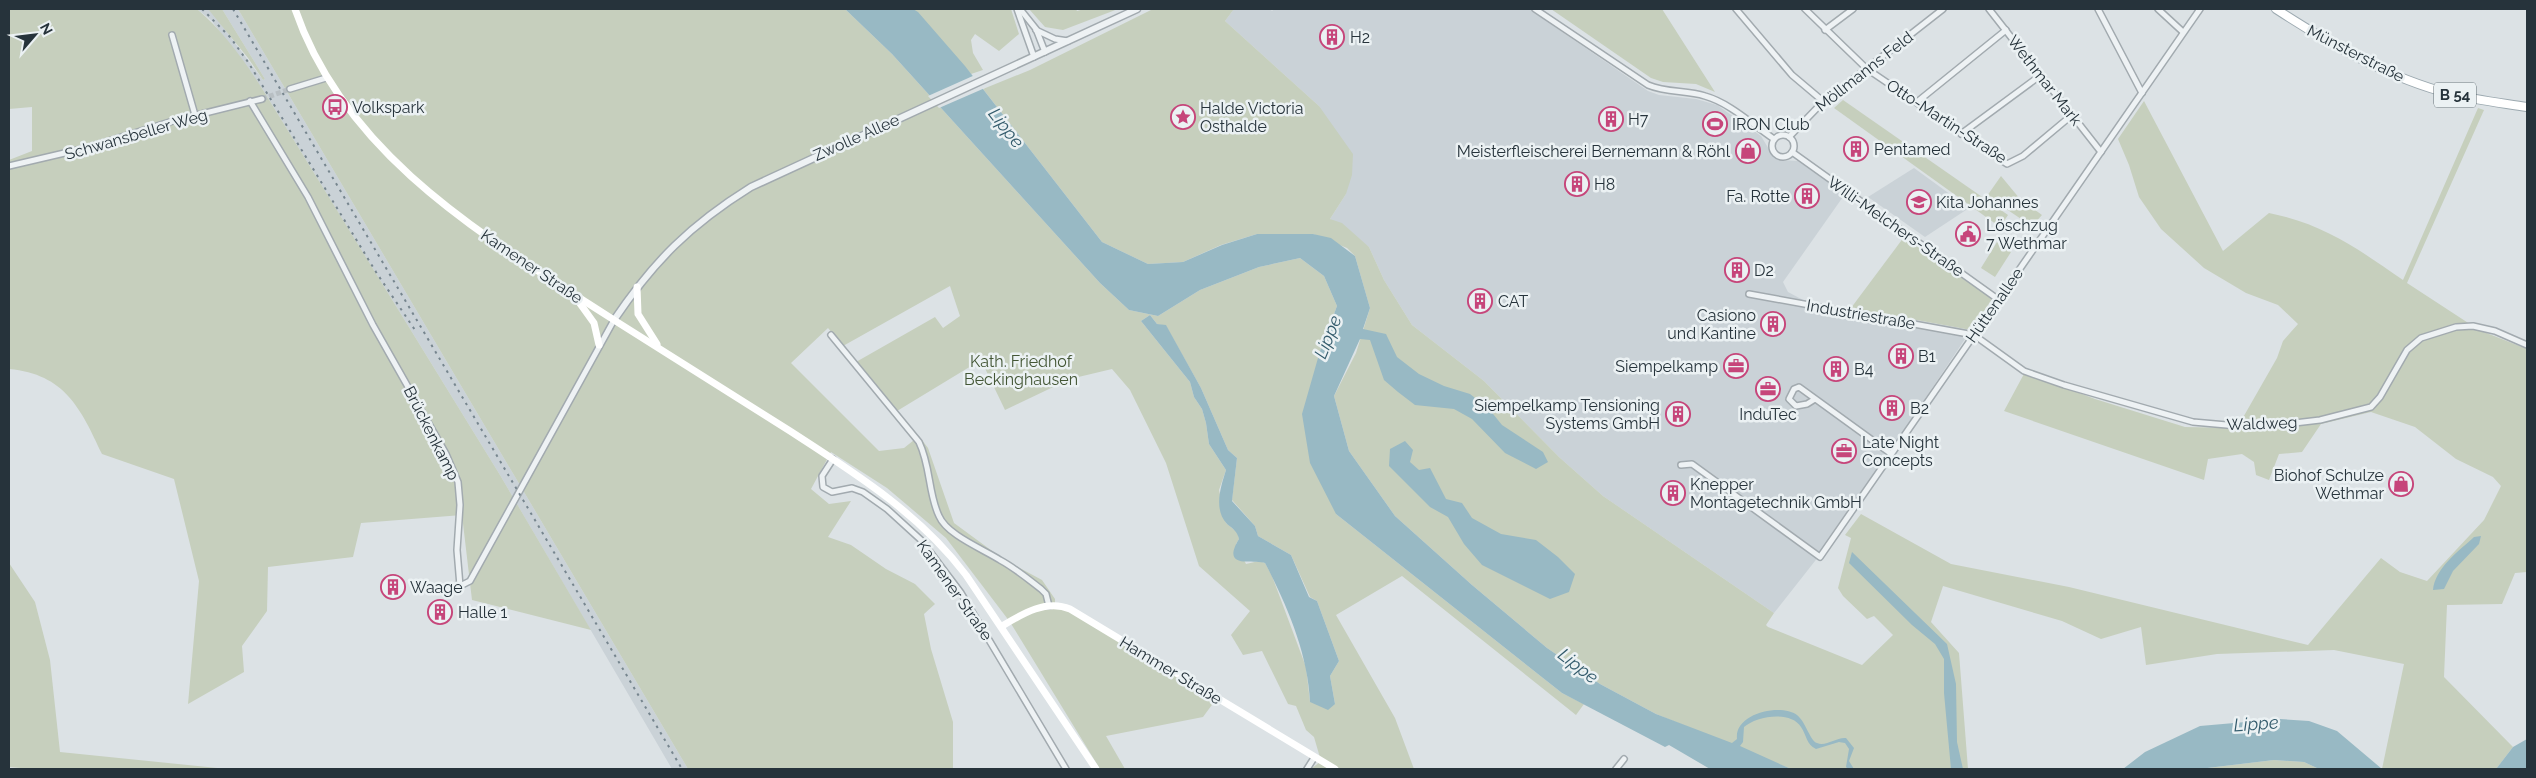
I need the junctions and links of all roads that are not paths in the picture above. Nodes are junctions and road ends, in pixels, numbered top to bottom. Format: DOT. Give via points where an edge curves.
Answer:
graph roads {
  1 [pos="296,9"];
  2 [pos="1019,9"];
  3 [pos="1137,9"];
  4 [pos="1535,9"];
  5 [pos="1736,9"];
  6 [pos="1805,9"];
  7 [pos="1853,9"];
  8 [pos="1943,9"];
  9 [pos="1989,9"];
  10 [pos="2098,9"];
  11 [pos="2158,9"];
  12 [pos="2200,9"];
  13 [pos="2276,9"];
  14 [pos="1036,29"];
  15 [pos="1825,30"];
  16 [pos="2006,30"];
  17 [pos="2183,32"];
  18 [pos="172,34"];
  19 [pos="1069,41"];
  20 [pos="1045,52"];
  21 [pos="1034,57"];
  22 [pos="1867,69"];
  23 [pos="2041,75"];
  24 [pos="326,78"];
  25 [pos="290,89"];
  26 [pos="2142,93"];
  27 [pos="262,99"];
  28 [pos="250,101"];
  29 [pos="1824,102"];
  30 [pos="1917,102"];
  31 [pos="2527,107"];
  32 [pos="196,115"];
  33 [pos="2072,115"];
  34 [pos="1961,134"];
  35 [pos="1790,137"];
  36 [pos="1774,140"];
  37 [pos="1792,152"];
  38 [pos="2101,152"];
  39 [pos="9,166"];
  40 [pos="637,287"];
  41 [pos="573,294"];
  42 [pos="1749,294"];
  43 [pos="1999,300"];
  44 [pos="614,320"];
  45 [pos="831,335"];
  46 [pos="1974,335"];
  47 [pos="599,345"];
  48 [pos="2527,345"];
  49 [pos="660,348"];
  50 [pos="1815,398"];
  51 [pos="1890,454"];
  52 [pos="833,459"];
  53 [pos="1681,466"];
  54 [pos="1049,606"];
  55 [pos="1002,626"];
  56 [pos="1314,758"];
  57 [pos="1624,759"];
  58 [pos="1066,769"];
  59 [pos="1096,769"];
  60 [pos="1307,769"];
  61 [pos="1335,769"];
  62 [pos="1616,769"];
  1 -- 24 [label="main road, Kamener Straße"];
  2 -- 14 [label="street"];
  2 -- 21 [label="street"];
  3 -- 19 [label="street, Zwolle Allee"];
  4 -- 36 [label="street" via="1642,82 1662,91 1711,98"];
  5 -- 29 [label="street" via="1792,75"];
  6 -- 15 [label="street, Otto-Martin-Straße"];
  7 -- 15 [label="street"];
  8 -- 22 [label="street, Möllmanns Feld"];
  9 -- 16 [label="street, Wethmar Mark"];
  10 -- 26 [label="street"];
  11 -- 17 [label="street"];
  12 -- 17 [label="street, Hüttenallee"];
  13 -- 31 [label="main road, Münsterstraße / B 54" via="2344,50 2394,74 2451,94"];
  14 -- 19 [label="street" via="1055,39"];
  14 -- 20 [label="street"];
  15 -- 22 [label="street, Otto-Martin-Straße"];
  16 -- 23 [label="street, Wethmar Mark"];
  16 -- 30 [label="street"];
  17 -- 26 [label="street, Hüttenallee"];
  18 -- 32 [label="street"];
  19 -- 20 [label="street, Zwolle Allee"];
  20 -- 21 [label="street, Zwolle Allee"];
  21 -- 40 [label="street, Zwolle Allee" via="774,175 726,202 677,242"];
  22 -- 29 [label="street, Möllmanns Feld"];
  22 -- 30 [label="street, Otto-Martin-Straße"];
  23 -- 33 [label="street, Wethmar Mark"];
  23 -- 34 [label="street"];
  24 -- 25 [label="street"];
  24 -- 41 [label="main road, Kamener Straße" via="363,128 414,179 474,227"];
  26 -- 38 [label="street, Hüttenallee"];
  27 -- 28 [label="street, Schwansbeller Weg"];
  28 -- 32 [label="street, Schwansbeller Weg"];
  28 -- 47 [label="street, Brückenkamp" via="308,198 455,475 460,505 457,550 460,586 470,581"];
  29 -- 35 [label="street, Möllmanns Feld"];
  30 -- 34 [label="street, Otto-Martin-Straße"];
  32 -- 39 [label="street, Schwansbeller Weg" via="86,148"];
  33 -- 34 [label="street, Otto-Martin-Straße" via="2023,156 2007,164"];
  33 -- 38 [label="street, Wethmar Mark"];
  35 -- 36 [label="street" via="1783,135"];
  35 -- 37 [label="street" via="1794,146"];
  36 -- 37 [label="street" via="1772,146 1777,155 1783,157"];
  37 -- 43 [label="street, Willi-Melchers-Straße"];
  38 -- 43 [label="street, Hüttenallee"];
  40 -- 44 [label="street, Zwolle Allee"];
  40 -- 49 [label="main road" via="638,314"];
  41 -- 44 [label="main road, Kamener Straße"];
  41 -- 47 [label="main road" via="594,323"];
  42 -- 46 [label="street, Industriestraße"];
  43 -- 46 [label="street, Hüttenallee"];
  44 -- 47 [label="street, Brückenkamp"];
  44 -- 49 [label="main road, Kamener Straße"];
  45 -- 54 [label="street, Kamener Straße" via="919,442 941,521 1041,589"];
  46 -- 48 [label="street, Waldweg" via="2024,371 2064,385 2193,422 2238,426 2320,420 2371,407 2407,350 2421,338 2456,327 2473,326 2495,331"];
  46 -- 51 [label="street, Hüttenallee"];
  49 -- 52 [label="main road, Kamener Straße"];
  50 -- 50 [label="street" via="1799,387 1794,389 1789,399 1796,406 1802,406"];
  50 -- 51 [label="street"];
  51 -- 53 [label="street, Hüttenallee" via="1820,557 1692,464"];
  52 -- 55 [label="main road, Kamener Straße" via="882,493 944,547"];
  52 -- 58 [label="street, Kamener Straße" via="822,476 823,487 832,492 852,488 863,492 921,540 965,600"];
  54 -- 55 [label="main road, Hammer Straße" via="1034,609"];
  54 -- 56 [label="main road, Hammer Straße" via="1063,606 1077,612"];
  55 -- 59 [label="main road, Kamener Straße"];
  56 -- 60 [label="street"];
  56 -- 61 [label="main road, Hammer Straße"];
  57 -- 62 [label="street"];
}
